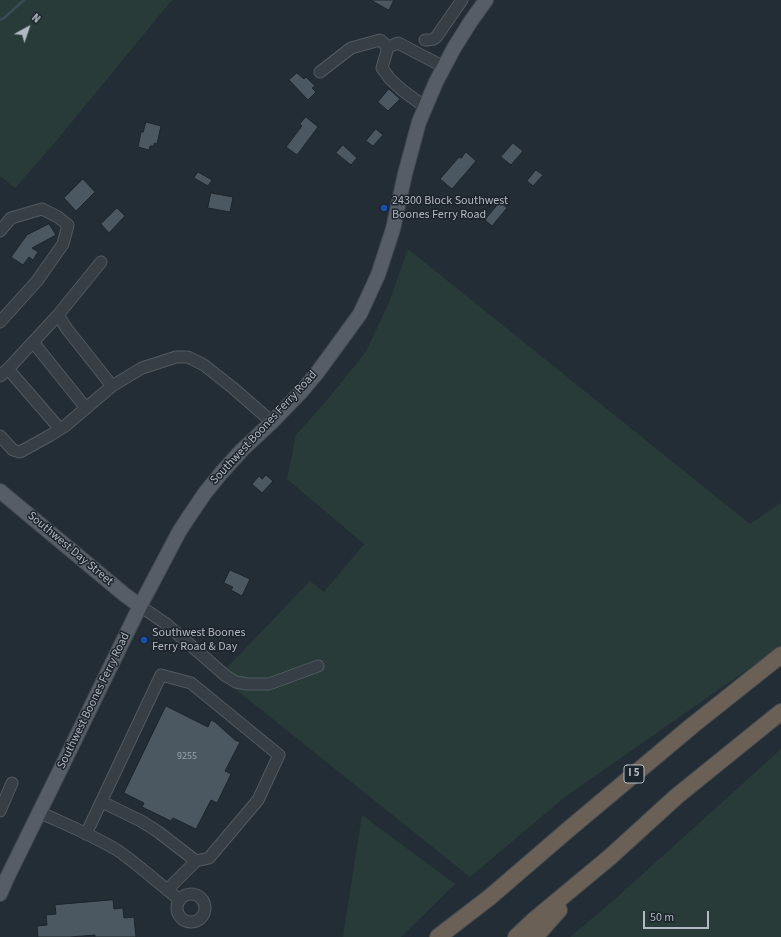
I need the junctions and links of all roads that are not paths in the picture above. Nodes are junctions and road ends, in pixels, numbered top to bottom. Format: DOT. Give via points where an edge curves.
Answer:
graph roads {
  1 [pos="462,0"];
  2 [pos="486,0"];
  3 [pos="426,40"];
  4 [pos="388,47"];
  5 [pos="444,67"];
  6 [pos="320,72"];
  7 [pos="425,108"];
  8 [pos="0,231"];
  9 [pos="102,262"];
  10 [pos="58,315"];
  11 [pos="0,322"];
  12 [pos="33,342"];
  13 [pos="4,372"];
  14 [pos="112,386"];
  15 [pos="86,408"];
  16 [pos="272,422"];
  17 [pos="60,429"];
  18 [pos="0,436"];
  19 [pos="0,491"];
  20 [pos="140,606"];
  21 [pos="781,655"];
  22 [pos="318,666"];
  23 [pos="781,712"];
  24 [pos="12,783"];
  25 [pos="102,802"];
  26 [pos="0,811"];
  27 [pos="39,812"];
  28 [pos="86,834"];
  29 [pos="610,857"];
  30 [pos="196,861"];
  31 [pos="3,880"];
  32 [pos="167,890"];
  33 [pos="0,894"];
  34 [pos="490,897"];
  35 [pos="180,900"];
  36 [pos="438,937"];
  37 [pos="450,937"];
  38 [pos="516,937"];
  39 [pos="535,937"];
  1 -- 3 [label="street" via="437,36"];
  2 -- 5 [label="main road, Southwest Boones Ferry Road" via="457,42"];
  4 -- 5 [label="street" via="398,43"];
  4 -- 6 [label="street" via="380,40 351,48"];
  4 -- 7 [label="street" via="382,68 390,79"];
  5 -- 7 [label="main road, Southwest Boones Ferry Road"];
  7 -- 16 [label="main road, Southwest Boones Ferry Road" via="405,174 393,229 378,275 360,314 310,382"];
  8 -- 11 [label="street" via="11,218 42,210 68,225 64,244 37,281"];
  9 -- 10 [label="street"];
  10 -- 12 [label="street"];
  10 -- 14 [label="street"];
  12 -- 13 [label="street"];
  12 -- 15 [label="street"];
  13 -- 17 [label="street"];
  14 -- 15 [label="street"];
  14 -- 16 [label="street" via="142,368 176,357 188,357 204,365"];
  15 -- 17 [label="street"];
  16 -- 20 [label="main road, Southwest Boones Ferry Road" via="232,461 205,493 179,532"];
  17 -- 18 [label="street" via="20,452 13,450"];
  19 -- 20 [label="main road, Southwest Day Street"];
  20 -- 22 [label="street" via="165,623 236,682 269,684"];
  20 -- 27 [label="main road, Southwest Boones Ferry Road"];
  21 -- 34 [label="highway, I 5" via="687,730"];
  23 -- 29 [label="highway" via="677,796"];
  24 -- 26 [label="street"];
  25 -- 28 [label="street"];
  25 -- 30 [label="street" via="157,831"];
  25 -- 30 [label="street" via="161,675 191,683 279,755 258,800 209,858"];
  27 -- 28 [label="street"];
  27 -- 31 [label="main road, Southwest Boones Ferry Road"];
  28 -- 32 [label="street" via="115,849"];
  29 -- 38 [label="highway"];
  29 -- 39 [label="highway"];
  30 -- 32 [label="street"];
  31 -- 33 [label="main road, Southwest Boones Ferry Road"];
  32 -- 35 [label="street"];
  34 -- 36 [label="highway, I 5"];
  34 -- 37 [label="highway, I 5"];
}
